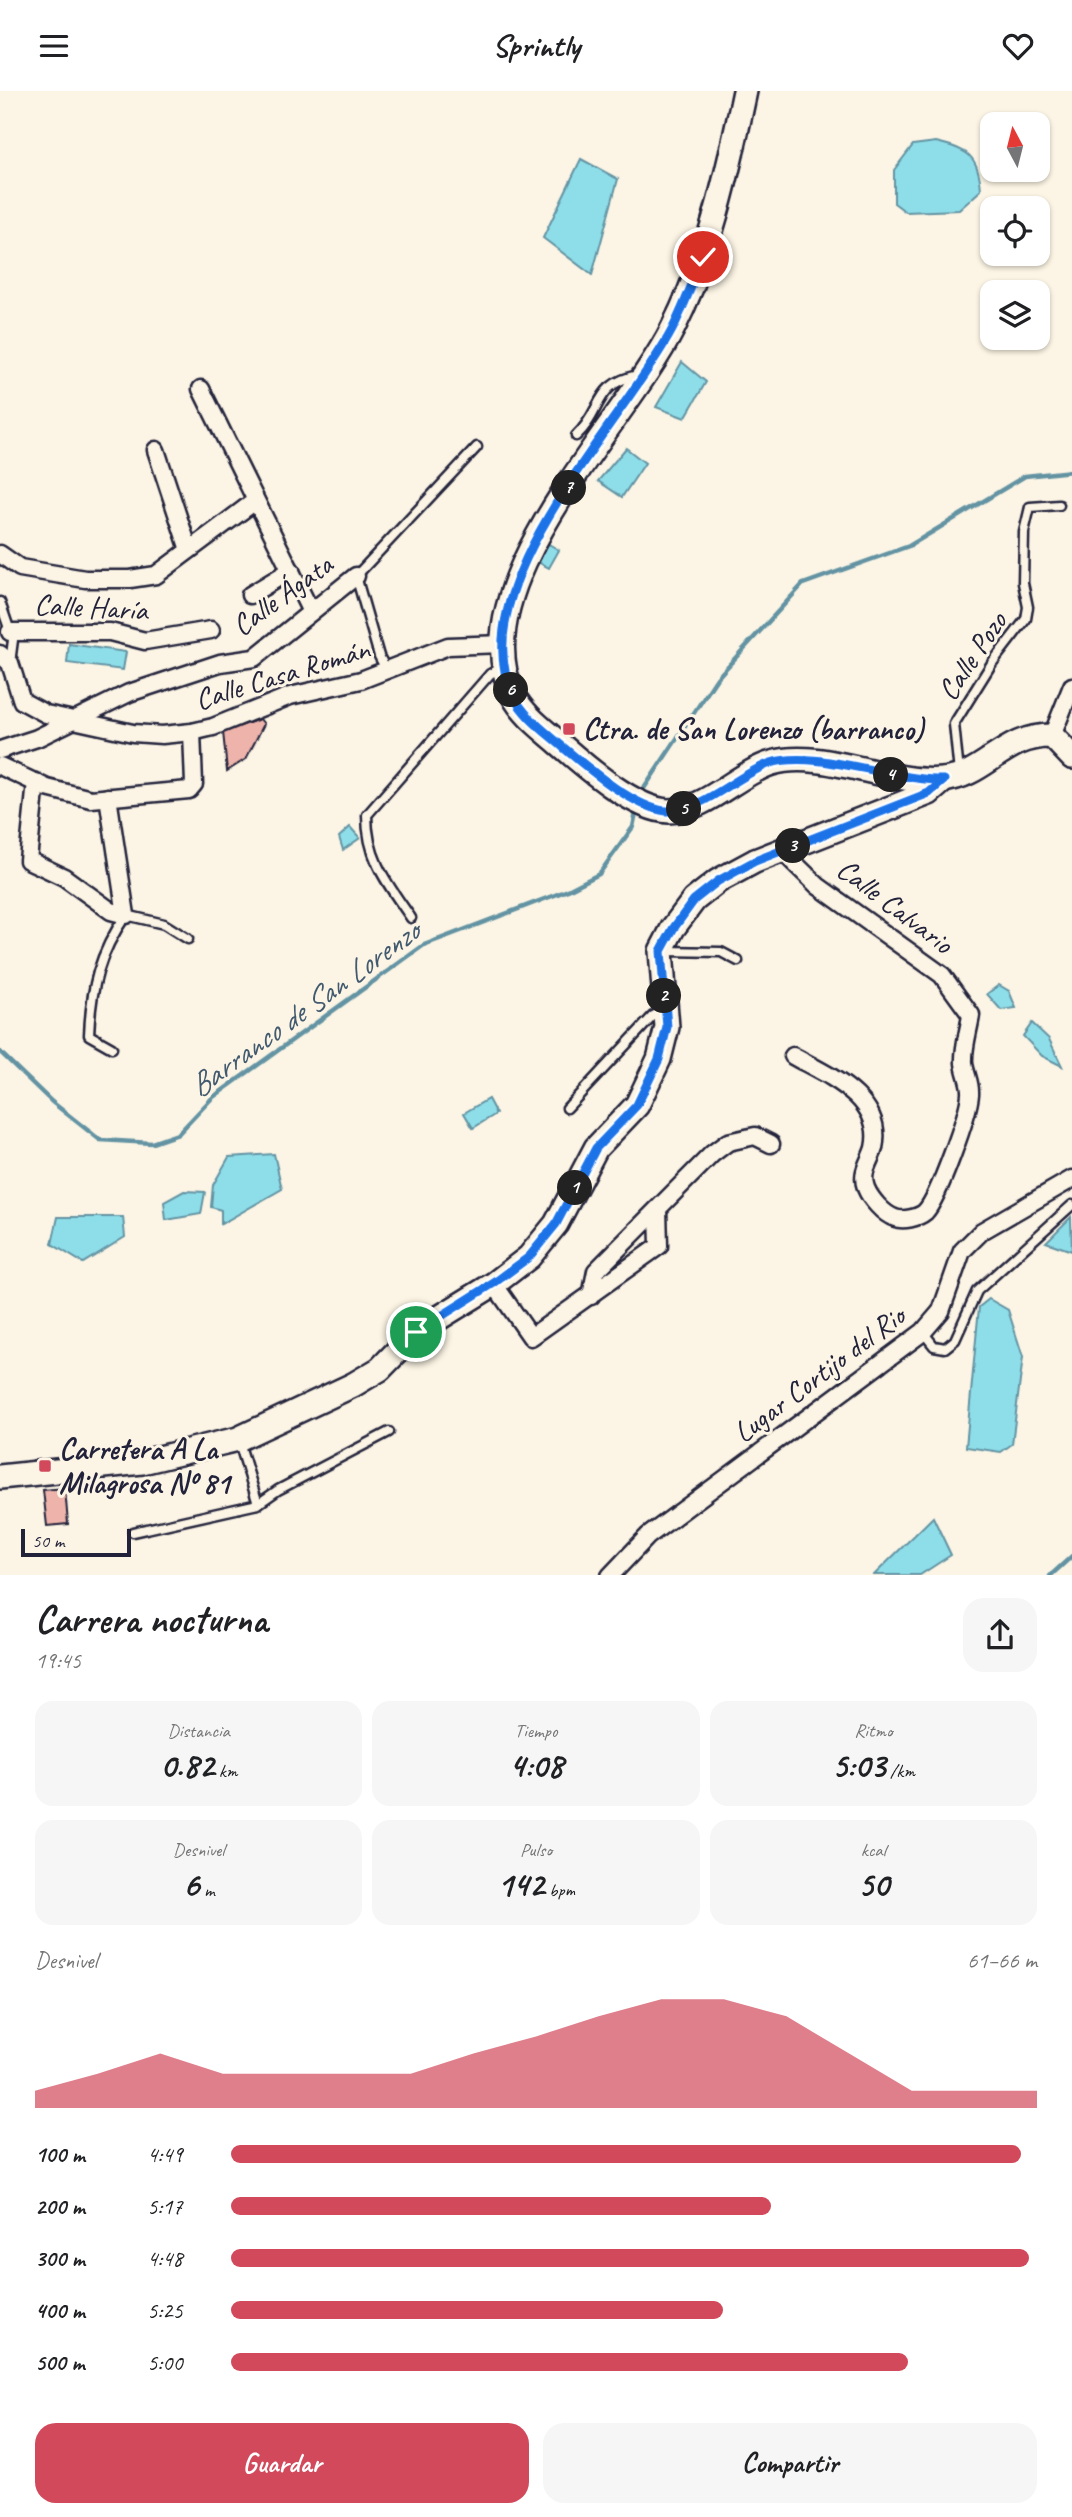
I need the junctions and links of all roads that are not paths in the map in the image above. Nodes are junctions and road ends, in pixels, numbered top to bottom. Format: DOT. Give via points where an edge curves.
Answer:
graph roads {
  1 [pos="745,91"];
  2 [pos="644,374"];
  3 [pos="201,389"];
  4 [pos="576,436"];
  5 [pos="477,447"];
  6 [pos="156,450"];
  7 [pos="255,501"];
  8 [pos="1059,505"];
  9 [pos="189,550"];
  10 [pos="0,554"];
  11 [pos="291,570"];
  12 [pos="356,576"];
  13 [pos="250,595"];
  14 [pos="0,603"];
  15 [pos="311,613"];
  16 [pos="211,630"];
  17 [pos="10,632"];
  18 [pos="504,655"];
  19 [pos="5,659"];
  20 [pos="387,671"];
  21 [pos="1072,686"];
  22 [pos="75,720"];
  23 [pos="1062,727"];
  24 [pos="192,732"];
  25 [pos="0,750"];
  26 [pos="1072,757"];
  27 [pos="0,766"];
  28 [pos="952,778"];
  29 [pos="36,782"];
  30 [pos="108,797"];
  31 [pos="782,851"];
  32 [pos="126,915"];
  33 [pos="411,918"];
  34 [pos="188,939"];
  35 [pos="661,951"];
  36 [pos="738,961"];
  37 [pos="665,1010"];
  38 [pos="112,1048"];
  39 [pos="793,1056"];
  40 [pos="567,1108"];
  41 [pos="771,1145"];
  42 [pos="1072,1179"];
  43 [pos="1072,1205"];
  44 [pos="658,1209"];
  45 [pos="494,1283"];
  46 [pos="591,1296"];
  47 [pos="923,1332"];
  48 [pos="389,1432"];
  49 [pos="238,1439"];
  50 [pos="0,1477"];
  51 [pos="258,1504"];
  52 [pos="133,1532"];
  53 [pos="611,1575"];
  1 -- 2 [label="street" via="724,190 703,257 672,330"];
  2 -- 4 [label="lane" via="619,379 602,393 590,423"];
  2 -- 18 [label="street" via="533,542 508,598"];
  3 -- 7 [label="street"];
  5 -- 12 [label="lane, Calle Ágata"];
  6 -- 9 [label="street"];
  7 -- 9 [label="street"];
  7 -- 11 [label="street"];
  8 -- 28 [label="lane, Calle Pozo" via="1030,507 1024,531 1026,619 954,724"];
  9 -- 10 [label="street" via="156,575 130,579 85,579 20,568"];
  11 -- 13 [label="street"];
  11 -- 15 [label="street"];
  12 -- 15 [label="street, Calle Ágata"];
  12 -- 20 [label="lane"];
  14 -- 17 [label="lane"];
  15 -- 22 [label="street, Calle Ágata" via="254,658 220,663 129,693"];
  16 -- 17 [label="street, Calle Haría" via="145,641 110,632"];
  17 -- 19 [label="lane" via="13,640"];
  18 -- 20 [label="street, Calle Casa Román" via="448,646"];
  18 -- 28 [label="street" via="512,694 526,715 606,781 652,808 684,810 770,763 792,759 921,781"];
  18 -- 33 [label="lane" via="367,815 367,840 380,873"];
  19 -- 22 [label="street, Calle Casa Román" via="22,701 46,714"];
  20 -- 24 [label="street, Calle Casa Román" via="290,696"];
  21 -- 23 [label="street"];
  22 -- 24 [label="street, Calle Casa Román" via="133,733"];
  22 -- 25 [label="street"];
  23 -- 26 [label="street"];
  23 -- 28 [label="street" via="1019,740"];
  24 -- 30 [label="street" via="194,784 189,790"];
  27 -- 29 [label="street"];
  28 -- 31 [label="street" via="929,793"];
  29 -- 30 [label="street" via="70,795"];
  29 -- 32 [label="street" via="28,860 64,877 111,911"];
  30 -- 32 [label="street"];
  31 -- 35 [label="street" via="718,881 694,900"];
  31 -- 39 [label="street, Calle Calvario" via="818,886 942,975 971,1015 964,1063 971,1091 966,1121 925,1212 911,1219 894,1218 872,1199 864,1171 876,1137 860,1097"];
  32 -- 34 [label="lane" via="164,924"];
  32 -- 38 [label="lane" via="106,944 94,981 90,1016 89,1035"];
  35 -- 36 [label="lane" via="721,952"];
  35 -- 37 [label="street"];
  37 -- 40 [label="lane" via="653,1016"];
  37 -- 45 [label="street" via="667,1027 659,1059 637,1105 596,1148 556,1224 529,1257"];
  41 -- 44 [label="street" via="755,1136 728,1142"];
  42 -- 47 [label="street, Lugar Cortijo del Rio" via="982,1231 962,1251 941,1311"];
  43 -- 47 [label="lane" via="977,1291 956,1341 945,1348 934,1346"];
  44 -- 46 [label="street" via="596,1271"];
  44 -- 46 [label="street" via="659,1246"];
  45 -- 46 [label="street" via="531,1337"];
  45 -- 49 [label="street" via="416,1332 380,1369"];
  47 -- 53 [label="street, Lugar Cortijo del Rio" via="648,1536"];
  48 -- 51 [label="lane"];
  49 -- 50 [label="street" via="142,1462"];
  49 -- 51 [label="lane"];
  51 -- 52 [label="lane"];
}
